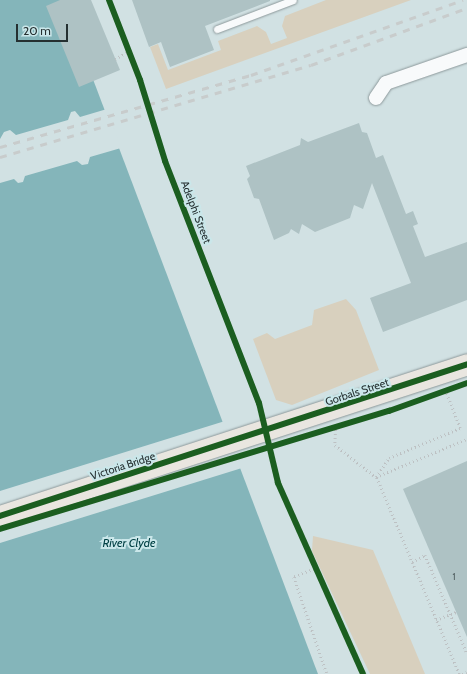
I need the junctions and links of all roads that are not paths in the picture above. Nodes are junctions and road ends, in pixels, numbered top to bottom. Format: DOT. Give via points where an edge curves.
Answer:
graph roads {
  1 [pos="294,0"];
  2 [pos="217,30"];
  3 [pos="467,55"];
  4 [pos="376,98"];
  5 [pos="467,364"];
  6 [pos="252,436"];
  7 [pos="0,516"];
  1 -- 2 [label="lane"];
  3 -- 4 [label="street" via="386,83"];
  5 -- 6 [label="main road, Gorbals Street" via="445,386"];
  6 -- 7 [label="main road, Victoria Bridge"];
}
